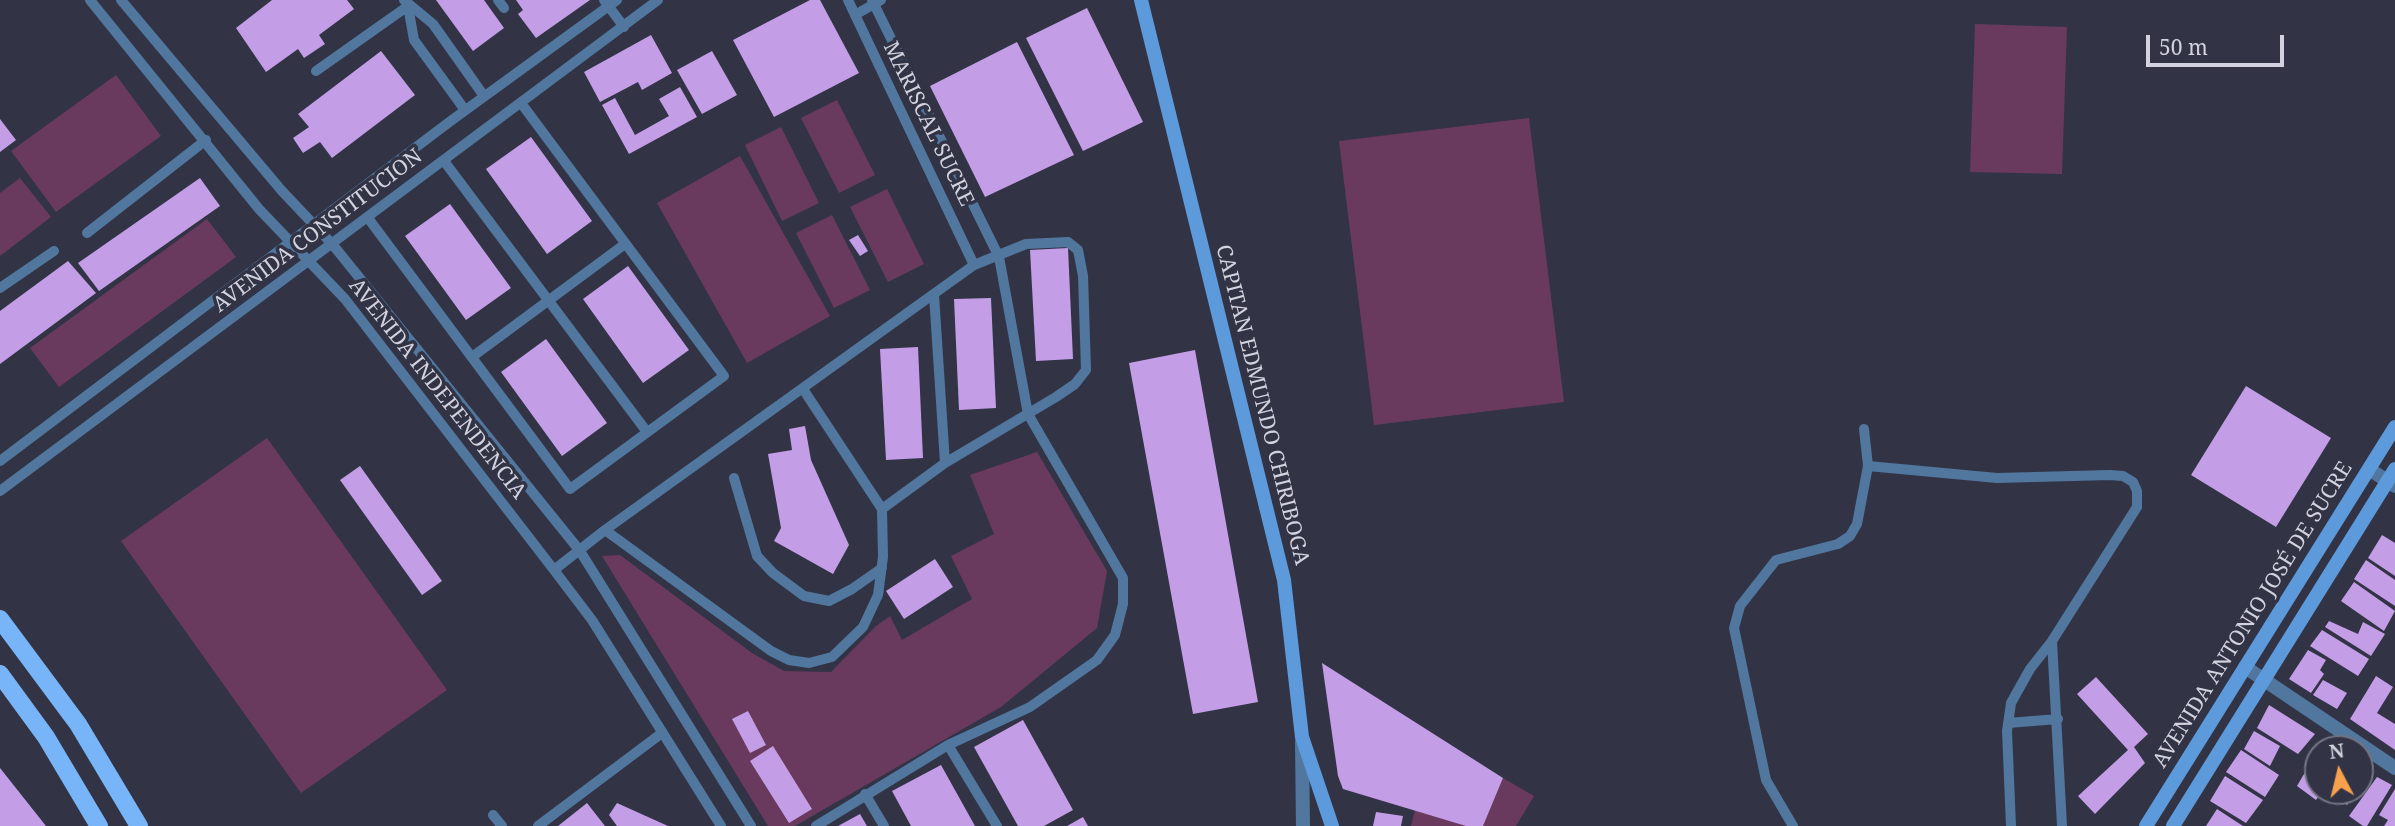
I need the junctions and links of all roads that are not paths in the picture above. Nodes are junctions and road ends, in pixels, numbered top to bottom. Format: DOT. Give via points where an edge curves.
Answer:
graph roads {
  1 [pos="90,0"];
  2 [pos="121,0"];
  3 [pos="848,0"];
  4 [pos="1141,0"];
  5 [pos="875,1"];
  6 [pos="610,2"];
  7 [pos="652,2"];
  8 [pos="406,3"];
  9 [pos="855,15"];
  10 [pos="624,27"];
  11 [pos="316,71"];
  12 [pos="484,96"];
  13 [pos="521,103"];
  14 [pos="465,110"];
  15 [pos="206,140"];
  16 [pos="444,161"];
  17 [pos="368,218"];
  18 [pos="315,225"];
  19 [pos="87,233"];
  20 [pos="290,244"];
  21 [pos="625,244"];
  22 [pos="332,245"];
  23 [pos="54,251"];
  24 [pos="999,257"];
  25 [pos="308,261"];
  26 [pos="974,265"];
  27 [pos="0,288"];
  28 [pos="934,295"];
  29 [pos="548,300"];
  30 [pos="472,357"];
  31 [pos="803,389"];
  32 [pos="1028,414"];
  33 [pos="2395,427"];
  34 [pos="1864,429"];
  35 [pos="647,432"];
  36 [pos="0,461"];
  37 [pos="945,463"];
  38 [pos="1868,466"];
  39 [pos="2369,469"];
  40 [pos="734,478"];
  41 [pos="2393,479"];
  42 [pos="0,491"];
  43 [pos="882,509"];
  44 [pos="605,530"];
  45 [pos="580,551"];
  46 [pos="882,568"];
  47 [pos="554,570"];
  48 [pos="0,619"];
  49 [pos="2053,641"];
  50 [pos="2245,667"];
  51 [pos="0,674"];
  52 [pos="2265,679"];
  53 [pos="2058,719"];
  54 [pos="2008,723"];
  55 [pos="662,733"];
  56 [pos="1302,737"];
  57 [pos="948,745"];
  58 [pos="2395,768"];
  59 [pos="865,794"];
  60 [pos="493,815"];
  61 [pos="99,826"];
  62 [pos="139,826"];
  63 [pos="502,826"];
  64 [pos="538,826"];
  65 [pos="721,826"];
  66 [pos="751,826"];
  67 [pos="816,826"];
  68 [pos="884,826"];
  69 [pos="998,826"];
  70 [pos="1303,826"];
  71 [pos="1332,826"];
  72 [pos="1793,826"];
  73 [pos="2011,826"];
  74 [pos="2062,826"];
  75 [pos="2147,826"];
  76 [pos="2173,826"];
  1 -- 15 [label="lane, AVENIDA INDEPENDENCIA"];
  2 -- 18 [label="lane, AVENIDA INDEPENDENCIA"];
  3 -- 9 [label="lane, MARISCAL SUCRE"];
  4 -- 56 [label="main road, CAPITAN EDMUNDO CHIRIBOGA" via="1284,580"];
  5 -- 9 [label="lane"];
  5 -- 24 [label="lane, MARISCAL SUCRE"];
  6 -- 10 [label="lane"];
  6 -- 12 [label="lane, AVENIDA CONSTITUCION"];
  7 -- 10 [label="lane, AVENIDA CONSTITUCION"];
  8 -- 11 [label="lane"];
  8 -- 12 [label="lane" via="433,24"];
  8 -- 14 [label="lane" via="414,40"];
  9 -- 26 [label="lane, MARISCAL SUCRE"];
  10 -- 13 [label="lane, AVENIDA CONSTITUCION"];
  12 -- 14 [label="lane, AVENIDA CONSTITUCION"];
  13 -- 16 [label="lane, AVENIDA CONSTITUCION"];
  13 -- 21 [label="lane"];
  14 -- 18 [label="lane, AVENIDA CONSTITUCION"];
  15 -- 19 [label="lane"];
  15 -- 20 [label="lane, AVENIDA INDEPENDENCIA"];
  16 -- 17 [label="lane, AVENIDA CONSTITUCION"];
  16 -- 29 [label="lane"];
  17 -- 22 [label="lane, AVENIDA CONSTITUCION"];
  17 -- 30 [label="lane"];
  18 -- 20 [label="lane, AVENIDA CONSTITUCION"];
  18 -- 22 [label="lane, AVENIDA INDEPENDENCIA"];
  20 -- 25 [label="lane, AVENIDA INDEPENDENCIA"];
  20 -- 36 [label="lane, AVENIDA CONSTITUCION"];
  21 -- 29 [label="lane"];
  21 -- 35 [label="lane" via="724,376"];
  22 -- 25 [label="lane, AVENIDA CONSTITUCION"];
  22 -- 45 [label="lane, AVENIDA INDEPENDENCIA"];
  23 -- 27 [label="lane"];
  24 -- 26 [label="lane"];
  24 -- 32 [label="lane, MARISCAL SUCRE"];
  24 -- 32 [label="lane" via="1026,244 1068,242 1078,250 1083,276 1086,370 1074,384"];
  25 -- 42 [label="lane, AVENIDA CONSTITUCION"];
  25 -- 47 [label="lane, AVENIDA INDEPENDENCIA" via="345,299"];
  26 -- 28 [label="lane"];
  28 -- 31 [label="lane"];
  28 -- 37 [label="lane"];
  29 -- 30 [label="lane"];
  29 -- 35 [label="lane"];
  30 -- 35 [label="lane" via="570,489"];
  31 -- 43 [label="lane"];
  31 -- 44 [label="lane"];
  32 -- 37 [label="lane"];
  32 -- 57 [label="lane, MARISCAL SUCRE" via="1123,578 1115,635 1097,660 1030,707"];
  33 -- 39 [label="main road, AVENIDA ANTONIO JOSÉ DE SUCRE"];
  34 -- 38 [label="lane"];
  37 -- 43 [label="lane"];
  38 -- 49 [label="lane" via="1997,478 2110,475 2133,482 2137,507"];
  38 -- 72 [label="lane" via="1857,524 1850,536 1838,544 1776,560 1740,606 1734,628 1766,780"];
  39 -- 41 [label="street"];
  39 -- 50 [label="main road, AVENIDA ANTONIO JOSÉ DE SUCRE"];
  40 -- 46 [label="lane" via="757,556 804,596 829,601"];
  41 -- 52 [label="main road, AVENIDA ANTONIO JOSÉ DE SUCRE"];
  43 -- 46 [label="lane"];
  44 -- 45 [label="lane"];
  44 -- 46 [label="lane" via="771,651 809,663 832,657 863,627 878,595"];
  45 -- 47 [label="lane"];
  45 -- 66 [label="lane, AVENIDA INDEPENDENCIA"];
  47 -- 55 [label="lane, AVENIDA INDEPENDENCIA" via="592,620"];
  48 -- 62 [label="main road" via="78,724"];
  49 -- 53 [label="lane"];
  49 -- 54 [label="lane" via="2011,704"];
  50 -- 52 [label="street"];
  50 -- 75 [label="main road, AVENIDA ANTONIO JOSÉ DE SUCRE"];
  51 -- 61 [label="main road" via="46,737"];
  52 -- 58 [label="street"];
  52 -- 76 [label="main road, AVENIDA ANTONIO JOSÉ DE SUCRE"];
  53 -- 54 [label="lane"];
  53 -- 74 [label="lane"];
  54 -- 73 [label="lane"];
  55 -- 64 [label="lane"];
  55 -- 65 [label="lane, AVENIDA INDEPENDENCIA"];
  56 -- 70 [label="street, CAPITAN EDMUNDO CHIRIBOGA"];
  56 -- 71 [label="main road"];
  57 -- 59 [label="lane, MARISCAL SUCRE"];
  57 -- 69 [label="lane"];
  59 -- 67 [label="lane, MARISCAL SUCRE"];
  59 -- 68 [label="lane"];
  60 -- 63 [label="lane"];
}
